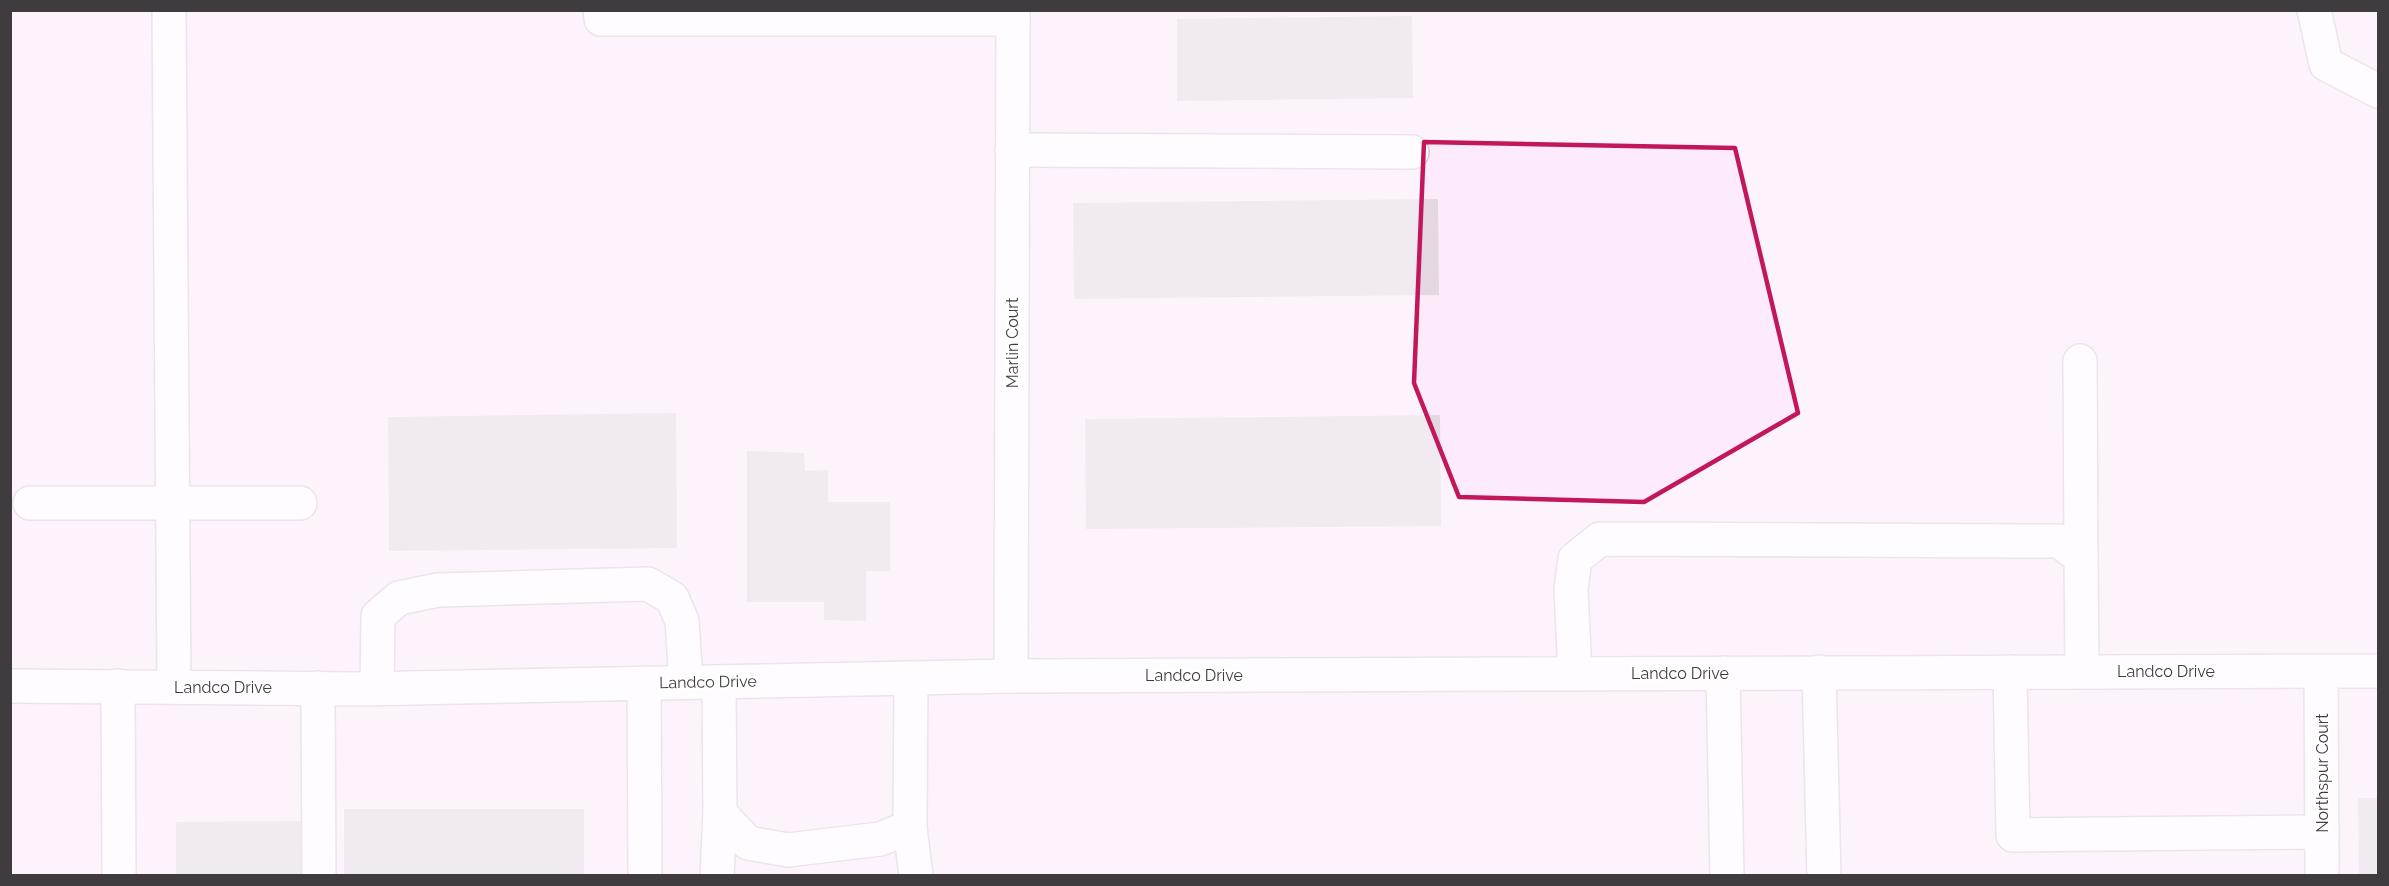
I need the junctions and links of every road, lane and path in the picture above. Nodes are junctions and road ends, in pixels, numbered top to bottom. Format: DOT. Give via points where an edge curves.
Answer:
graph roads {
  1 [pos="169,10"];
  2 [pos="600,10"];
  3 [pos="2314,10"];
  4 [pos="1012,15"];
  5 [pos="2379,91"];
  6 [pos="1012,150"];
  7 [pos="1412,152"];
  8 [pos="2080,361"];
  9 [pos="173,502"];
  10 [pos="30,503"];
  11 [pos="300,503"];
  12 [pos="2080,558"];
  13 [pos="2082,671"];
  14 [pos="2321,671"];
  15 [pos="2379,671"];
  16 [pos="1819,672"];
  17 [pos="2010,672"];
  18 [pos="1723,673"];
  19 [pos="1575,674"];
  20 [pos="1011,676"];
  21 [pos="911,678"];
  22 [pos="686,682"];
  23 [pos="718,682"];
  24 [pos="644,683"];
  25 [pos="10,686"];
  26 [pos="118,686"];
  27 [pos="174,687"];
  28 [pos="318,688"];
  29 [pos="377,688"];
  30 [pos="720,813"];
  31 [pos="910,827"];
  32 [pos="2322,832"];
  33 [pos="119,876"];
  34 [pos="319,876"];
  35 [pos="645,876"];
  36 [pos="717,876"];
  37 [pos="916,876"];
  38 [pos="1727,876"];
  39 [pos="1824,876"];
  40 [pos="2322,876"];
  1 -- 9 [label="street"];
  2 -- 4 [label="street" via="601,19"];
  3 -- 5 [label="street" via="2326,64"];
  4 -- 6 [label="street, Marlin Court"];
  6 -- 7 [label="street"];
  6 -- 20 [label="street, Marlin Court"];
  8 -- 12 [label="street"];
  9 -- 10 [label="street"];
  9 -- 11 [label="street"];
  9 -- 27 [label="street"];
  12 -- 13 [label="street"];
  12 -- 19 [label="street" via="2059,541 1600,539 1575,560 1571,589"];
  13 -- 14 [label="street, Landco Drive"];
  13 -- 17 [label="street, Landco Drive"];
  14 -- 15 [label="street, Landco Drive"];
  14 -- 32 [label="street, Northspur Court"];
  16 -- 17 [label="street, Landco Drive"];
  16 -- 18 [label="street, Landco Drive"];
  16 -- 39 [label="street"];
  17 -- 32 [label="street" via="2013,835"];
  18 -- 19 [label="street, Landco Drive"];
  18 -- 38 [label="street"];
  19 -- 20 [label="street, Landco Drive"];
  20 -- 21 [label="street, Landco Drive"];
  21 -- 23 [label="street, Landco Drive"];
  21 -- 31 [label="street"];
  22 -- 23 [label="street, Landco Drive"];
  22 -- 24 [label="street, Landco Drive"];
  22 -- 29 [label="street" via="682,621 672,598 648,584 438,590 399,598 378,616"];
  23 -- 30 [label="street"];
  24 -- 29 [label="street, Landco Drive"];
  24 -- 35 [label="street"];
  25 -- 26 [label="street, Landco Drive"];
  26 -- 27 [label="street, Landco Drive"];
  26 -- 33 [label="street"];
  27 -- 28 [label="street, Landco Drive"];
  28 -- 29 [label="street, Landco Drive"];
  28 -- 34 [label="street"];
  30 -- 31 [label="street" via="748,843 788,850 880,839"];
  30 -- 36 [label="street"];
  31 -- 37 [label="street"];
  32 -- 40 [label="street, Northspur Court"];
}
